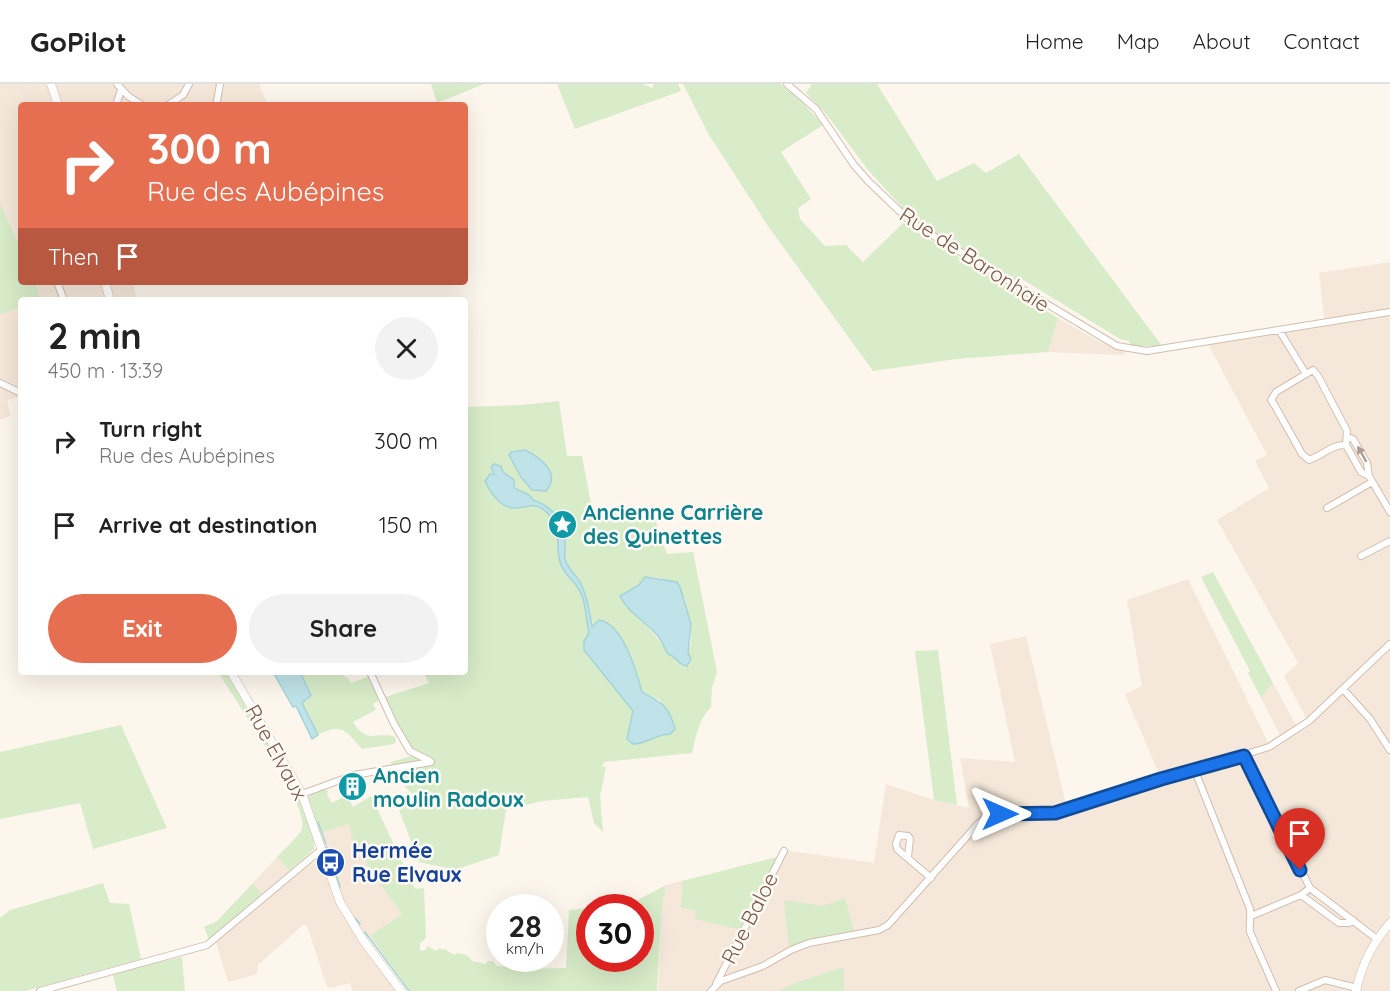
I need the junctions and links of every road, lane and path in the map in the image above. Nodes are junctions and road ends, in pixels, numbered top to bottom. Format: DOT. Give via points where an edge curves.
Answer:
graph roads {
  1 [pos="51,84"];
  2 [pos="189,84"];
  3 [pos="220,84"];
  4 [pos="788,84"];
  5 [pos="119,87"];
  6 [pos="217,101"];
  7 [pos="57,102"];
  8 [pos="116,102"];
  9 [pos="138,102"];
  10 [pos="172,102"];
  11 [pos="1390,312"];
  12 [pos="1279,330"];
  13 [pos="1306,374"];
  14 [pos="0,384"];
  15 [pos="18,392"];
  16 [pos="1348,437"];
  17 [pos="1346,444"];
  18 [pos="1369,476"];
  19 [pos="1372,482"];
  20 [pos="1388,505"];
  21 [pos="1327,508"];
  22 [pos="1390,512"];
  23 [pos="1390,542"];
  24 [pos="1361,556"];
  25 [pos="1390,644"];
  26 [pos="233,675"];
  27 [pos="371,675"];
  28 [pos="1343,689"];
  29 [pos="1390,750"];
  30 [pos="1244,756"];
  31 [pos="1195,771"];
  32 [pos="302,794"];
  33 [pos="321,849"];
  34 [pos="784,851"];
  35 [pos="908,857"];
  36 [pos="931,878"];
  37 [pos="1310,888"];
  38 [pos="1301,895"];
  39 [pos="1251,916"];
  40 [pos="1353,920"];
  41 [pos="1390,923"];
  42 [pos="1377,939"];
  43 [pos="716,985"];
  44 [pos="1357,990"];
  45 [pos="40,991"];
  46 [pos="401,991"];
  47 [pos="711,991"];
  48 [pos="1276,991"];
  49 [pos="1299,991"];
  1 -- 7 [label="street"];
  2 -- 10 [label="street" via="183,95"];
  3 -- 6 [label="street"];
  4 -- 12 [label="street, Rue de Baronhaie" via="816,109 861,174 912,223 1117,346 1139,351"];
  5 -- 8 [label="street"];
  5 -- 9 [label="street"];
  11 -- 12 [label="street"];
  12 -- 13 [label="street"];
  13 -- 16 [label="street" via="1313,370"];
  13 -- 17 [label="street" via="1276,392 1271,400 1309,460"];
  14 -- 15 [label="street"];
  16 -- 17 [label="street"];
  18 -- 16 [label="street, one-way" via="1367,463"];
  17 -- 18 [label="street" via="1360,472"];
  18 -- 19 [label="street"];
  19 -- 20 [label="street"];
  19 -- 21 [label="street"];
  20 -- 22 [label="street"];
  23 -- 24 [label="street"];
  25 -- 28 [label="street"];
  26 -- 32 [label="street, Rue Elvaux"];
  27 -- 32 [label="street" via="410,751 430,762 354,775"];
  28 -- 29 [label="street" via="1370,718"];
  28 -- 30 [label="street" via="1294,733"];
  30 -- 31 [label="street"];
  30 -- 37 [label="street"];
  31 -- 36 [label="street" via="1055,813 992,815 978,824"];
  31 -- 39 [label="street"];
  32 -- 33 [label="street, Rue Elvaux"];
  33 -- 45 [label="street" via="207,945"];
  33 -- 46 [label="street, Rue Elvaux" via="353,926"];
  34 -- 43 [label="street, Rue Baloe"];
  35 -- 36 [label="street"];
  36 -- 43 [label="street" via="896,918 879,930 809,943"];
  37 -- 38 [label="street"];
  37 -- 40 [label="street"];
  38 -- 39 [label="street"];
  38 -- 40 [label="street" via="1339,923"];
  39 -- 48 [label="street" via="1250,932"];
  40 -- 42 [label="street"];
  41 -- 42 [label="street"];
  42 -- 44 [label="street" via="1364,962"];
  43 -- 47 [label="street, Rue Baloe"];
  44 -- 49 [label="street" via="1325,980"];
}
